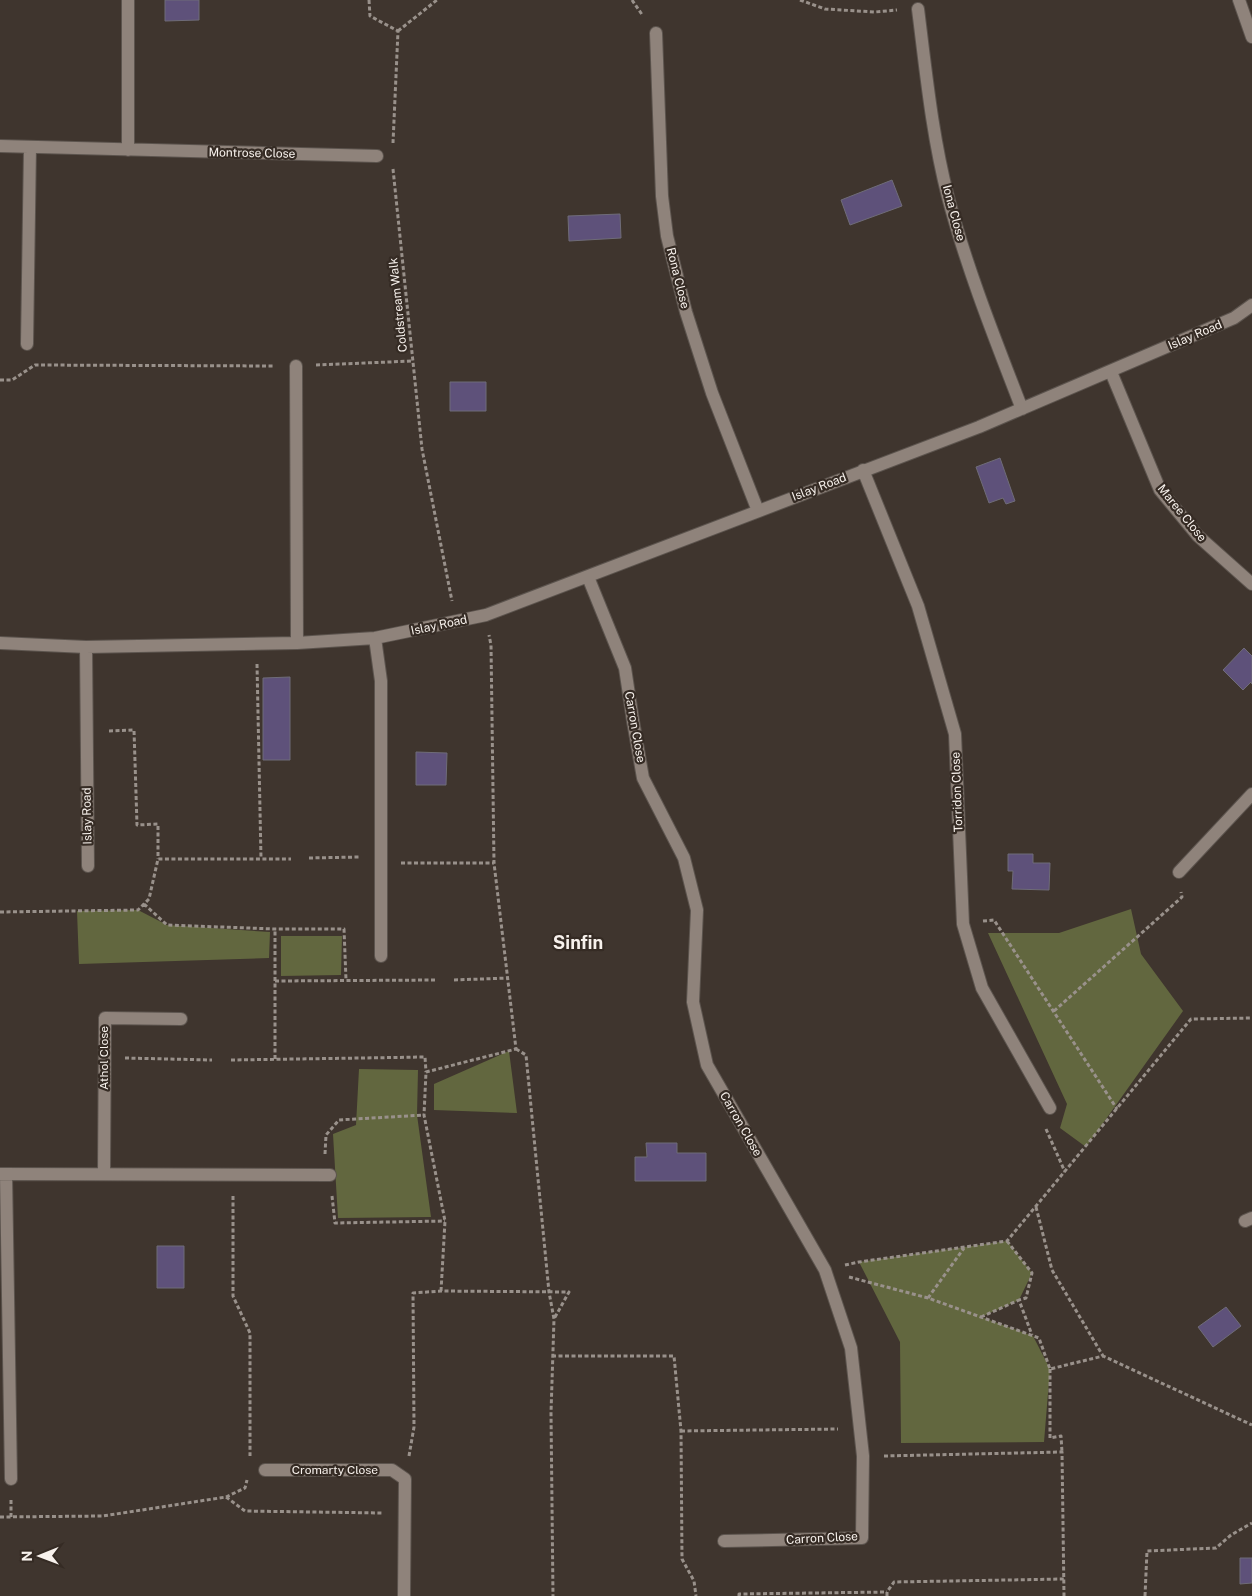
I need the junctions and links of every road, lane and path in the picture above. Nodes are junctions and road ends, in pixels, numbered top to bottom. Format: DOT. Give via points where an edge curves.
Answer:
graph roads {
  1 [pos="128,0"];
  2 [pos="369,0"];
  3 [pos="436,0"];
  4 [pos="800,0"];
  5 [pos="1239,0"];
  6 [pos="918,9"];
  7 [pos="398,31"];
  8 [pos="656,33"];
  9 [pos="1252,37"];
  10 [pos="0,146"];
  11 [pos="30,147"];
  12 [pos="128,150"];
  13 [pos="392,150"];
  14 [pos="377,156"];
  15 [pos="392,160"];
  16 [pos="1252,305"];
  17 [pos="27,344"];
  18 [pos="413,361"];
  19 [pos="296,366"];
  20 [pos="1111,372"];
  21 [pos="0,380"];
  22 [pos="1022,409"];
  23 [pos="863,470"];
  24 [pos="758,511"];
  25 [pos="588,577"];
  26 [pos="1252,584"];
  27 [pos="486,615"];
  28 [pos="456,621"];
  29 [pos="375,638"];
  30 [pos="0,643"];
  31 [pos="297,643"];
  32 [pos="256,644"];
  33 [pos="86,647"];
  34 [pos="86,731"];
  35 [pos="1252,794"];
  36 [pos="308,858"];
  37 [pos="158,859"];
  38 [pos="261,859"];
  39 [pos="291,859"];
  40 [pos="380,860"];
  41 [pos="494,863"];
  42 [pos="88,866"];
  43 [pos="1179,872"];
  44 [pos="144,904"];
  45 [pos="0,912"];
  46 [pos="963,924"];
  47 [pos="275,929"];
  48 [pos="381,956"];
  49 [pos="508,978"];
  50 [pos="346,980"];
  51 [pos="437,980"];
  52 [pos="454,980"];
  53 [pos="275,981"];
  54 [pos="1054,1010"];
  55 [pos="1252,1018"];
  56 [pos="181,1019"];
  57 [pos="516,1049"];
  58 [pos="104,1058"];
  59 [pos="276,1059"];
  60 [pos="212,1060"];
  61 [pos="231,1060"];
  62 [pos="426,1072"];
  63 [pos="1050,1108"];
  64 [pos="1117,1108"];
  65 [pos="424,1115"];
  66 [pos="1065,1172"];
  67 [pos="3,1174"];
  68 [pos="104,1174"];
  69 [pos="233,1175"];
  70 [pos="324,1175"];
  71 [pos="1036,1207"];
  72 [pos="445,1221"];
  73 [pos="1007,1241"];
  74 [pos="964,1247"];
  75 [pos="825,1270"];
  76 [pos="441,1291"];
  77 [pos="549,1292"];
  78 [pos="928,1298"];
  79 [pos="1019,1300"];
  80 [pos="980,1317"];
  81 [pos="554,1319"];
  82 [pos="1032,1336"];
  83 [pos="552,1356"];
  84 [pos="1103,1356"];
  85 [pos="1050,1369"];
  86 [pos="1252,1425"];
  87 [pos="859,1428"];
  88 [pos="681,1431"];
  89 [pos="1062,1452"];
  90 [pos="863,1456"];
  91 [pos="250,1458"];
  92 [pos="265,1470"];
  93 [pos="11,1479"];
  94 [pos="405,1479"];
  95 [pos="404,1513"];
  96 [pos="0,1517"];
  97 [pos="1252,1523"];
  98 [pos="724,1541"];
  99 [pos="1064,1579"];
  100 [pos="887,1594"];
  101 [pos="404,1596"];
  102 [pos="553,1596"];
  103 [pos="696,1596"];
  104 [pos="739,1596"];
  105 [pos="1064,1596"];
  106 [pos="1145,1596"];
  1 -- 12 [label="street"];
  2 -- 7 [label="path" via="370,16"];
  3 -- 7 [label="path"];
  4 -- 6 [label="path" via="825,9 875,12"];
  5 -- 9 [label="street"];
  6 -- 22 [label="street, Iona Close" via="933,124 948,196 977,293"];
  7 -- 13 [label="path"];
  8 -- 24 [label="street, Rona Close" via="662,196 667,236 686,312 712,394"];
  10 -- 11 [label="street, Montrose Close"];
  11 -- 12 [label="street, Montrose Close"];
  11 -- 17 [label="street"];
  12 -- 14 [label="street, Montrose Close"];
  15 -- 18 [label="path, Coldstream Walk"];
  16 -- 20 [label="street, Islay Road" via="1234,318"];
  18 -- 19 [label="path"];
  18 -- 28 [label="path, Coldstream Walk" via="422,449"];
  19 -- 21 [label="path" via="35,366 12,380"];
  19 -- 31 [label="street"];
  20 -- 22 [label="street, Islay Road"];
  20 -- 26 [label="street, Maree Close" via="1160,490 1198,536"];
  22 -- 23 [label="street, Islay Road"];
  23 -- 24 [label="street, Islay Road"];
  23 -- 46 [label="street, Torridon Close" via="918,606 955,734"];
  24 -- 25 [label="street, Islay Road"];
  25 -- 27 [label="street, Islay Road"];
  25 -- 75 [label="street, Carron Close" via="626,668 644,778 684,858 695,901 693,1002 708,1065"];
  27 -- 28 [label="street, Islay Road"];
  27 -- 41 [label="path" via="491,645"];
  28 -- 29 [label="street, Islay Road"];
  29 -- 31 [label="street, Islay Road"];
  29 -- 40 [label="street" via="381,681"];
  30 -- 33 [label="street, Islay Road"];
  31 -- 32 [label="street, Islay Road"];
  32 -- 33 [label="street, Islay Road"];
  32 -- 38 [label="path"];
  33 -- 34 [label="street, Islay Road"];
  34 -- 37 [label="path" via="134,730 137,825 158,824"];
  34 -- 42 [label="street, Islay Road"];
  35 -- 43 [label="street"];
  36 -- 40 [label="path"];
  37 -- 38 [label="path"];
  37 -- 44 [label="path" via="149,899"];
  38 -- 39 [label="path"];
  40 -- 41 [label="path"];
  40 -- 48 [label="street"];
  41 -- 49 [label="path"];
  43 -- 54 [label="path" via="1182,897"];
  44 -- 45 [label="path" via="138,910"];
  44 -- 47 [label="path" via="167,925"];
  46 -- 54 [label="path" via="994,920"];
  46 -- 63 [label="street, Torridon Close" via="982,988"];
  47 -- 50 [label="path" via="344,928"];
  47 -- 53 [label="path"];
  49 -- 52 [label="path"];
  49 -- 57 [label="path"];
  50 -- 51 [label="path"];
  50 -- 53 [label="path"];
  53 -- 59 [label="path"];
  54 -- 64 [label="path"];
  55 -- 64 [label="path" via="1191,1019"];
  56 -- 58 [label="street, Athol Close" via="105,1018"];
  57 -- 62 [label="path"];
  57 -- 77 [label="path" via="526,1055"];
  58 -- 60 [label="path"];
  58 -- 68 [label="street, Athol Close"];
  59 -- 61 [label="path"];
  59 -- 62 [label="path" via="425,1057"];
  62 -- 65 [label="path"];
  63 -- 66 [label="path" via="1045,1128"];
  64 -- 66 [label="path"];
  65 -- 70 [label="path" via="339,1120 326,1135"];
  65 -- 72 [label="path"];
  66 -- 71 [label="path"];
  67 -- 68 [label="street"];
  67 -- 93 [label="street"];
  68 -- 69 [label="street"];
  69 -- 70 [label="street"];
  69 -- 91 [label="path" via="233,1296 250,1333"];
  70 -- 72 [label="path" via="335,1223"];
  71 -- 73 [label="path"];
  71 -- 84 [label="path" via="1052,1270"];
  72 -- 76 [label="path"];
  73 -- 74 [label="path"];
  73 -- 79 [label="path" via="1032,1273 1026,1298"];
  74 -- 75 [label="path"];
  74 -- 78 [label="path"];
  75 -- 78 [label="path"];
  75 -- 87 [label="street, Carron Close" via="851,1348"];
  76 -- 77 [label="path"];
  76 -- 94 [label="path" via="413,1293 414,1427"];
  77 -- 81 [label="path"];
  77 -- 81 [label="path" via="569,1292"];
  78 -- 80 [label="path"];
  79 -- 80 [label="path"];
  79 -- 82 [label="path"];
  80 -- 82 [label="path"];
  81 -- 83 [label="path"];
  82 -- 85 [label="path" via="1039,1338"];
  83 -- 88 [label="path" via="674,1356"];
  83 -- 102 [label="path"];
  84 -- 85 [label="path"];
  84 -- 86 [label="path"];
  85 -- 89 [label="path" via="1050,1438 1062,1436"];
  87 -- 88 [label="path"];
  87 -- 90 [label="street, Carron Close"];
  88 -- 103 [label="path" via="682,1559 694,1582"];
  89 -- 90 [label="path"];
  89 -- 99 [label="path"];
  90 -- 98 [label="street, Carron Close" via="862,1538"];
  92 -- 94 [label="street, Cromarty Close" via="392,1470"];
  94 -- 95 [label="street"];
  95 -- 96 [label="path" via="245,1512 226,1497 103,1516"];
  95 -- 101 [label="street"];
  97 -- 106 [label="path" via="1216,1548 1147,1551"];
  99 -- 100 [label="path" via="894,1582"];
  99 -- 105 [label="path"];
  100 -- 104 [label="path"];
}
